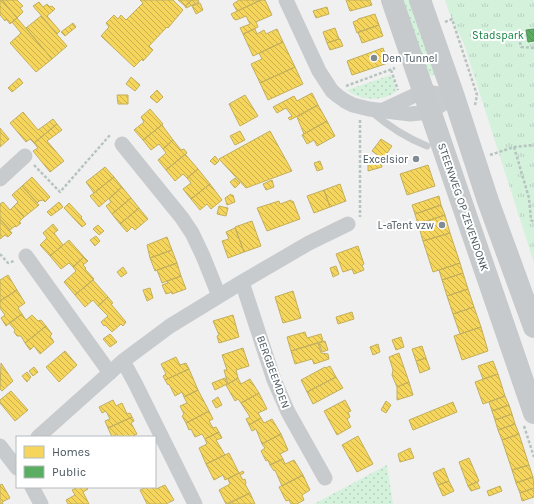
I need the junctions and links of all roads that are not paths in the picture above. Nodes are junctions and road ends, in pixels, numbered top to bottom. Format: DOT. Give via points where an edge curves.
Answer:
graph roads {
  1 [pos="286,0"];
  2 [pos="392,0"];
  3 [pos="420,0"];
  4 [pos="424,90"];
  5 [pos="454,97"];
  6 [pos="370,109"];
  7 [pos="430,112"];
  8 [pos="122,144"];
  9 [pos="427,146"];
  10 [pos="25,156"];
  11 [pos="0,180"];
  12 [pos="348,224"];
  13 [pos="26,256"];
  14 [pos="242,282"];
  15 [pos="219,296"];
  16 [pos="534,327"];
  17 [pos="123,361"];
  18 [pos="110,373"];
  19 [pos="534,413"];
  20 [pos="39,436"];
  21 [pos="0,446"];
  22 [pos="15,461"];
  23 [pos="325,478"];
  24 [pos="33,488"];
  25 [pos="41,504"];
  26 [pos="195,504"];
  1 -- 6 [label="street" via="319,71 332,90 345,101"];
  2 -- 4 [label="main road, STEENWEG OP ZEVENDONK"];
  3 -- 5 [label="main road"];
  4 -- 5 [label="street"];
  4 -- 6 [label="street"];
  4 -- 7 [label="main road, STEENWEG OP ZEVENDONK"];
  5 -- 7 [label="street"];
  5 -- 16 [label="main road" via="488,201"];
  6 -- 7 [label="street" via="410,114"];
  6 -- 9 [label="lane" via="388,125"];
  7 -- 19 [label="main road, STEENWEG OP ZEVENDONK"];
  8 -- 15 [label="street" via="192,233"];
  10 -- 11 [label="street"];
  12 -- 14 [label="street"];
  13 -- 18 [label="street"];
  14 -- 15 [label="street"];
  14 -- 23 [label="street, BERGBEEMDEN" via="274,380 288,412"];
  15 -- 17 [label="street" via="170,326"];
  17 -- 18 [label="street"];
  17 -- 26 [label="street"];
  18 -- 20 [label="street"];
  21 -- 22 [label="street"];
  24 -- 25 [label="street"];
}
